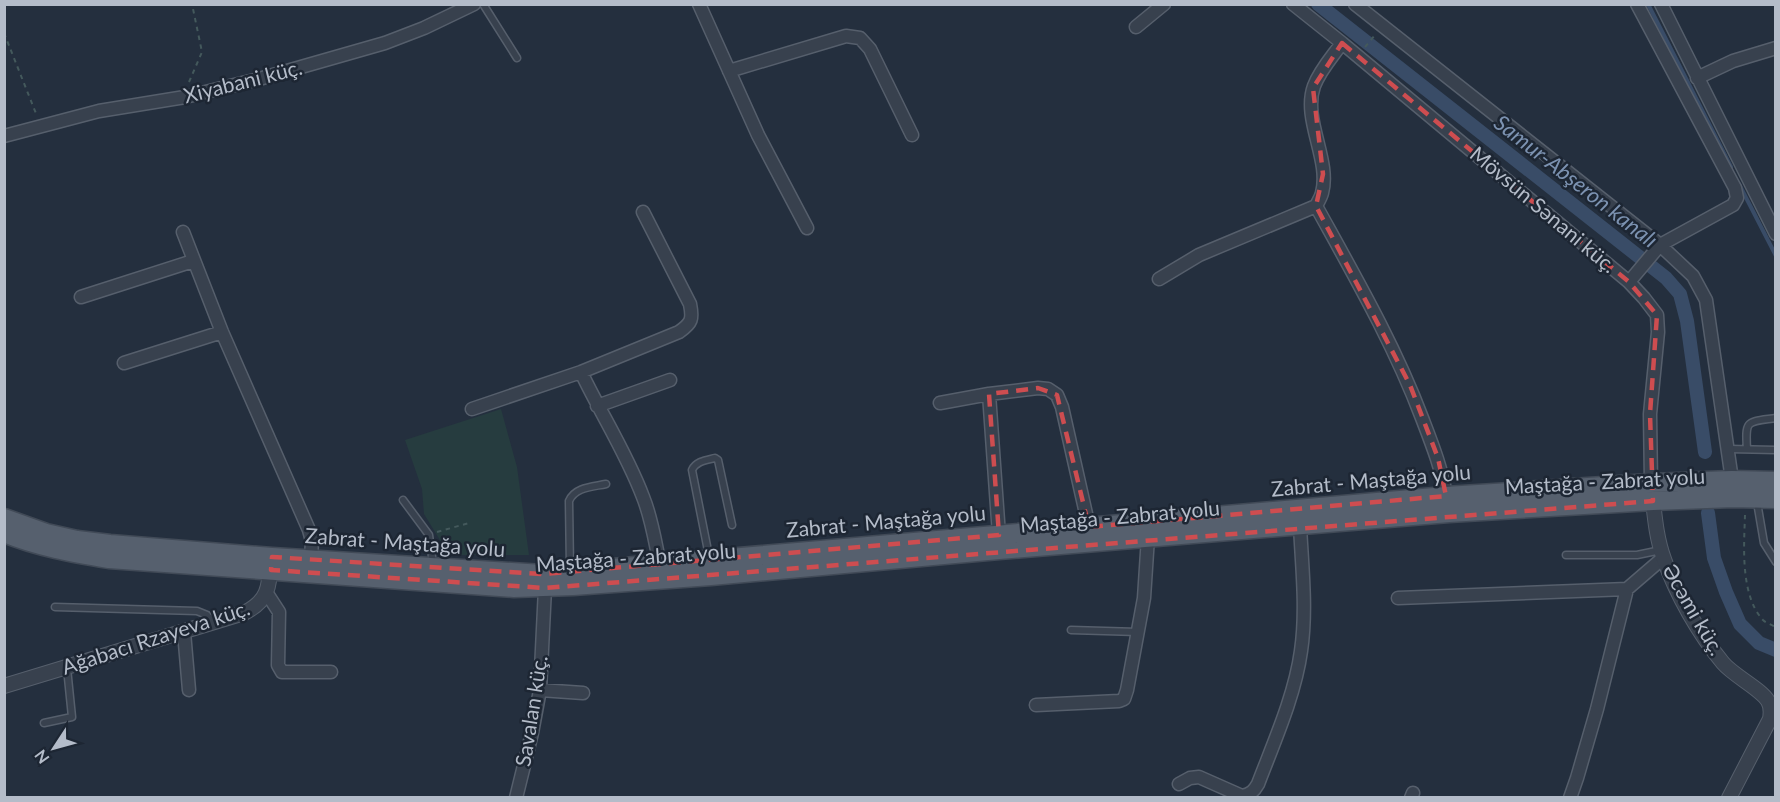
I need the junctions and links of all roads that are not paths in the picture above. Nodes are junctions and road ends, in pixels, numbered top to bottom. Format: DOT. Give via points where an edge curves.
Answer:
graph roads {
  1 [pos="474,4"];
  2 [pos="483,4"];
  3 [pos="699,4"];
  4 [pos="1164,4"];
  5 [pos="1293,4"];
  6 [pos="1637,4"];
  7 [pos="1661,4"];
  8 [pos="1361,6"];
  9 [pos="1136,27"];
  10 [pos="1342,43"];
  11 [pos="1776,48"];
  12 [pos="517,58"];
  13 [pos="729,71"];
  14 [pos="1697,78"];
  15 [pos="912,135"];
  16 [pos="4,136"];
  17 [pos="1316,206"];
  18 [pos="643,212"];
  19 [pos="807,228"];
  20 [pos="183,232"];
  21 [pos="1776,234"];
  22 [pos="1660,245"];
  23 [pos="193,261"];
  24 [pos="1159,279"];
  25 [pos="1629,282"];
  26 [pos="81,297"];
  27 [pos="222,332"];
  28 [pos="124,363"];
  29 [pos="581,372"];
  30 [pos="670,380"];
  31 [pos="989,394"];
  32 [pos="940,403"];
  33 [pos="597,406"];
  34 [pos="472,409"];
  35 [pos="1776,418"];
  36 [pos="1729,449"];
  37 [pos="1747,449"];
  38 [pos="1776,450"];
  39 [pos="1732,480"];
  40 [pos="1776,481"];
  41 [pos="606,484"];
  42 [pos="1652,492"];
  43 [pos="1446,496"];
  44 [pos="1751,498"];
  45 [pos="1776,499"];
  46 [pos="403,501"];
  47 [pos="732,525"];
  48 [pos="1300,526"];
  49 [pos="1089,527"];
  50 [pos="5,530"];
  51 [pos="999,535"];
  52 [pos="1148,537"];
  53 [pos="1662,554"];
  54 [pos="1566,555"];
  55 [pos="311,560"];
  56 [pos="710,560"];
  57 [pos="1776,562"];
  58 [pos="271,564"];
  59 [pos="660,565"];
  60 [pos="433,567"];
  61 [pos="570,572"];
  62 [pos="545,588"];
  63 [pos="1627,589"];
  64 [pos="266,592"];
  65 [pos="1398,598"];
  66 [pos="55,607"];
  67 [pos="213,623"];
  68 [pos="1071,630"];
  69 [pos="184,632"];
  70 [pos="1137,632"];
  71 [pos="68,668"];
  72 [pos="331,672"];
  73 [pos="4,686"];
  74 [pos="189,690"];
  75 [pos="540,690"];
  76 [pos="583,693"];
  77 [pos="1772,701"];
  78 [pos="1036,705"];
  79 [pos="44,723"];
  80 [pos="1179,784"];
  81 [pos="516,798"];
  82 [pos="1570,798"];
  83 [pos="1729,798"];
  1 -- 16 [label="street, Xiyabani küç." via="385,43 259,79 185,97 99,111"];
  2 -- 12 [label="lane"];
  3 -- 13 [label="street"];
  4 -- 9 [label="street"];
  5 -- 10 [label="street, Mövsün Sənani küç."];
  6 -- 22 [label="street" via="1737,198 1733,205"];
  7 -- 14 [label="street"];
  8 -- 22 [label="street"];
  10 -- 17 [label="street" via="1313,88 1312,108 1323,174"];
  10 -- 25 [label="street, Mövsün Sənani küç."];
  11 -- 14 [label="street" via="1733,61"];
  13 -- 15 [label="street" via="846,36 860,38 870,49"];
  13 -- 19 [label="street"];
  14 -- 21 [label="street"];
  17 -- 24 [label="street" via="1199,255"];
  17 -- 43 [label="street" via="1410,385 1438,458"];
  18 -- 29 [label="street" via="693,316 679,332"];
  20 -- 23 [label="street"];
  22 -- 25 [label="street"];
  22 -- 36 [label="street" via="1694,276 1706,300"];
  23 -- 26 [label="street"];
  23 -- 27 [label="street"];
  25 -- 42 [label="street, Mövsün Sənani küç." via="1657,315 1650,414"];
  27 -- 28 [label="street"];
  27 -- 55 [label="street" via="309,530"];
  29 -- 33 [label="street"];
  29 -- 34 [label="street"];
  30 -- 33 [label="street"];
  31 -- 32 [label="street"];
  31 -- 49 [label="street" via="1038,388 1058,395"];
  31 -- 51 [label="street"];
  33 -- 59 [label="street" via="644,498"];
  35 -- 37 [label="lane" via="1748,425"];
  36 -- 37 [label="lane"];
  36 -- 39 [label="street"];
  37 -- 38 [label="lane"];
  39 -- 40 [label="main road, Zabrat - Maştağa yolu"];
  39 -- 42 [label="main road, Zabrat - Maştağa yolu"];
  41 -- 61 [label="lane" via="580,490 569,501"];
  42 -- 43 [label="main road, Zabrat - Maştağa yolu"];
  42 -- 44 [label="main road, Maştağa - Zabrat yolu"];
  42 -- 48 [label="main road, Maştağa - Zabrat yolu"];
  42 -- 53 [label="street, Əcəmi küç."];
  43 -- 49 [label="main road, Zabrat - Maştağa yolu"];
  44 -- 45 [label="main road, Maştağa - Zabrat yolu"];
  44 -- 57 [label="lane" via="1764,543"];
  46 -- 60 [label="lane" via="429,535"];
  47 -- 56 [label="lane" via="718,460 694,465"];
  48 -- 52 [label="main road, Maştağa - Zabrat yolu"];
  48 -- 80 [label="street" via="1304,622 1301,653 1258,784 1249,795 1242,796 1199,777"];
  49 -- 51 [label="main road, Zabrat - Maştağa yolu"];
  50 -- 58 [label="main road, Zabrat - Maştağa yolu"];
  51 -- 56 [label="main road, Zabrat - Maştağa yolu"];
  52 -- 62 [label="main road, Maştağa - Zabrat yolu"];
  52 -- 70 [label="street" via="1144,598"];
  53 -- 54 [label="lane"];
  53 -- 63 [label="street"];
  53 -- 77 [label="street, Əcəmi küç." via="1710,646 1737,677"];
  55 -- 58 [label="main road, Zabrat - Maştağa yolu"];
  55 -- 60 [label="main road, Zabrat - Maştağa yolu"];
  56 -- 59 [label="main road, Zabrat - Maştağa yolu"];
  58 -- 62 [label="main road, Maştağa - Zabrat yolu"];
  58 -- 64 [label="street, Ağabacı Rzayeva küç."];
  59 -- 61 [label="main road, Zabrat - Maştağa yolu"];
  60 -- 61 [label="main road, Zabrat - Maştağa yolu"];
  62 -- 75 [label="street, Savalan küç."];
  63 -- 65 [label="street"];
  63 -- 82 [label="street"];
  64 -- 67 [label="street, Ağabacı Rzayeva küç." via="256,607"];
  64 -- 72 [label="street" via="279,612 278,665 282,672"];
  66 -- 67 [label="lane" via="197,611"];
  67 -- 69 [label="street, Ağabacı Rzayeva küç."];
  68 -- 70 [label="lane"];
  69 -- 71 [label="street, Ağabacı Rzayeva küç."];
  69 -- 74 [label="street"];
  70 -- 78 [label="street" via="1124,699"];
  71 -- 73 [label="street, Ağabacı Rzayeva küç."];
  71 -- 79 [label="lane" via="72,717"];
  75 -- 76 [label="street"];
  75 -- 81 [label="street, Savalan küç."];
  77 -- 83 [label="street, Əcəmi küç." via="1770,719"];
}
